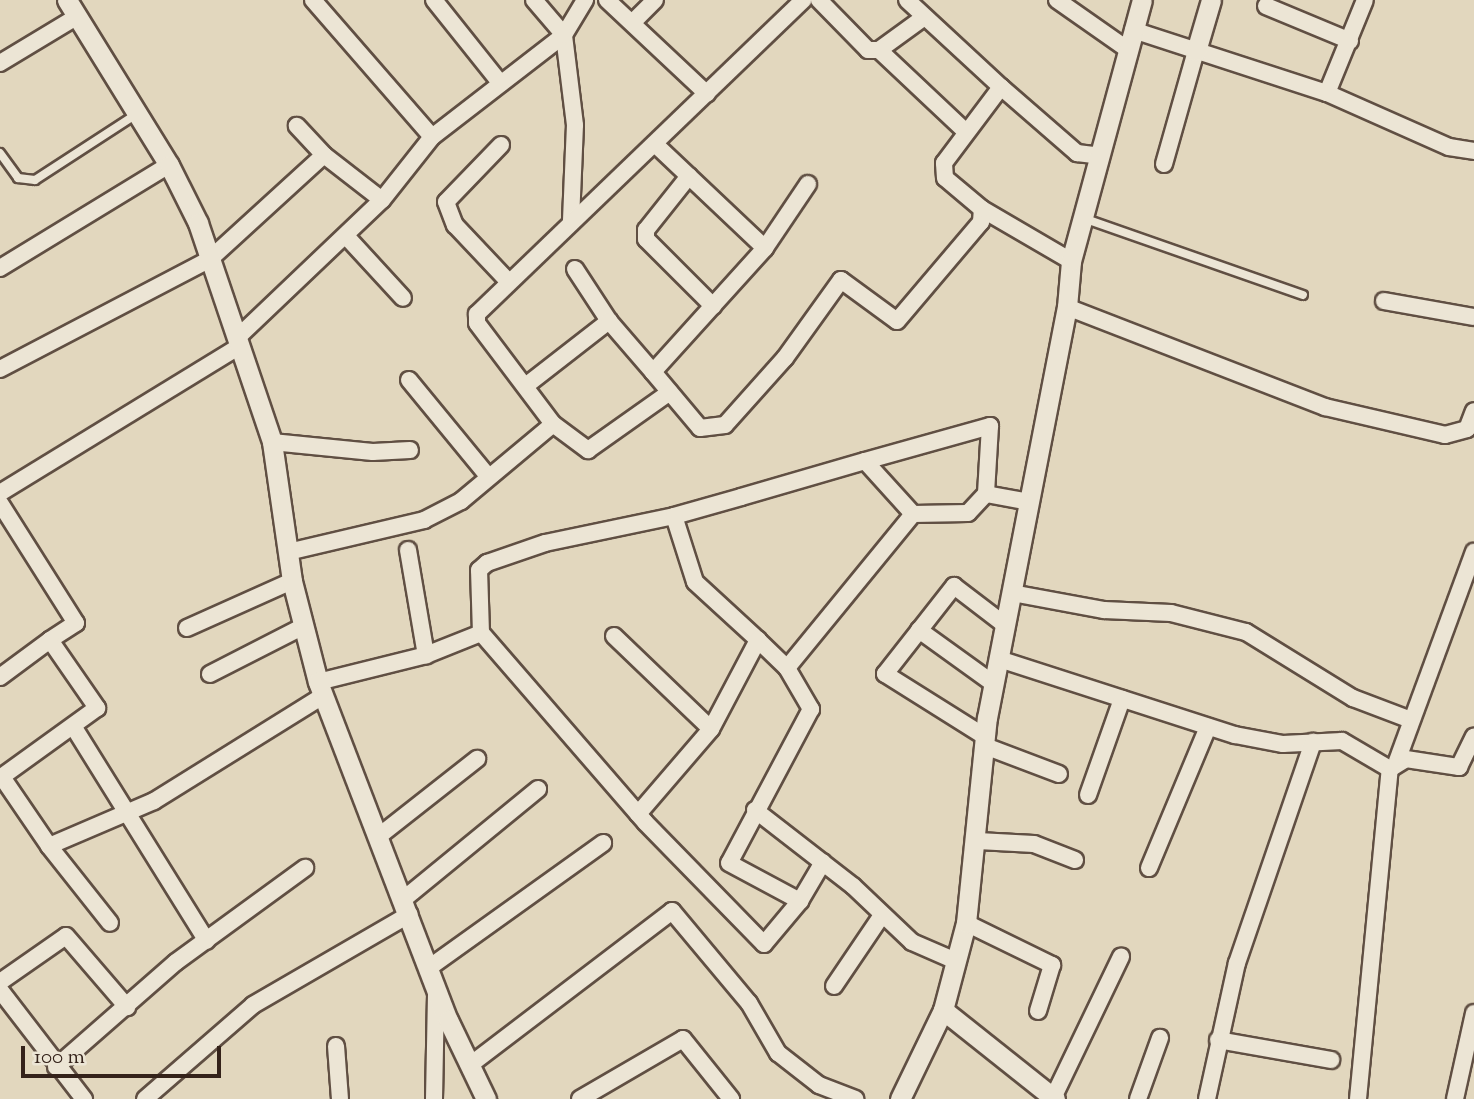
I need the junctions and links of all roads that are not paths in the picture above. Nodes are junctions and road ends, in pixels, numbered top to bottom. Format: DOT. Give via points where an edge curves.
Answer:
graph roads {
  1 [pos="313,0"];
  2 [pos="434,0"];
  3 [pos="534,0"];
  4 [pos="585,0"];
  5 [pos="607,0"];
  6 [pos="655,0"];
  7 [pos="803,0"];
  8 [pos="819,0"];
  9 [pos="907,0"];
  10 [pos="1056,0"];
  11 [pos="1142,0"];
  12 [pos="1211,0"];
  13 [pos="1365,0"];
  14 [pos="1266,6"];
  15 [pos="73,8"];
  16 [pos="923,18"];
  17 [pos="633,22"];
  18 [pos="1133,30"];
  19 [pos="564,36"];
  20 [pos="1350,41"];
  21 [pos="879,50"];
  22 [pos="1127,50"];
  23 [pos="1196,51"];
  24 [pos="0,63"];
  25 [pos="501,84"];
  26 [pos="1001,87"];
  27 [pos="1328,93"];
  28 [pos="706,94"];
  29 [pos="138,113"];
  30 [pos="297,126"];
  31 [pos="966,132"];
  32 [pos="432,137"];
  33 [pos="501,145"];
  34 [pos="656,145"];
  35 [pos="1474,151"];
  36 [pos="0,153"];
  37 [pos="324,155"];
  38 [pos="1100,156"];
  39 [pos="1164,164"];
  40 [pos="169,166"];
  41 [pos="689,176"];
  42 [pos="808,184"];
  43 [pos="382,200"];
  44 [pos="982,209"];
  45 [pos="1083,218"];
  46 [pos="572,220"];
  47 [pos="346,236"];
  48 [pos="765,248"];
  49 [pos="210,259"];
  50 [pos="1071,261"];
  51 [pos="0,268"];
  52 [pos="575,269"];
  53 [pos="508,281"];
  54 [pos="1303,295"];
  55 [pos="403,298"];
  56 [pos="1384,301"];
  57 [pos="713,306"];
  58 [pos="1067,307"];
  59 [pos="1474,317"];
  60 [pos="609,321"];
  61 [pos="239,342"];
  62 [pos="0,369"];
  63 [pos="653,372"];
  64 [pos="409,380"];
  65 [pos="528,384"];
  66 [pos="670,392"];
  67 [pos="1474,411"];
  68 [pos="553,424"];
  69 [pos="272,442"];
  70 [pos="410,450"];
  71 [pos="865,461"];
  72 [pos="487,475"];
  73 [pos="0,493"];
  74 [pos="986,494"];
  75 [pos="1030,502"];
  76 [pos="0,503"];
  77 [pos="913,514"];
  78 [pos="674,516"];
  79 [pos="408,550"];
  80 [pos="288,552"];
  81 [pos="1474,552"];
  82 [pos="292,581"];
  83 [pos="1012,593"];
  84 [pos="1005,625"];
  85 [pos="302,627"];
  86 [pos="187,628"];
  87 [pos="919,631"];
  88 [pos="481,633"];
  89 [pos="614,636"];
  90 [pos="50,640"];
  91 [pos="758,640"];
  92 [pos="426,655"];
  93 [pos="999,659"];
  94 [pos="787,668"];
  95 [pos="210,674"];
  96 [pos="0,677"];
  97 [pos="994,684"];
  98 [pos="321,689"];
  99 [pos="1122,699"];
  100 [pos="1411,720"];
  101 [pos="73,726"];
  102 [pos="1208,727"];
  103 [pos="710,729"];
  104 [pos="1474,736"];
  105 [pos="984,741"];
  106 [pos="1312,742"];
  107 [pos="477,759"];
  108 [pos="1393,765"];
  109 [pos="1059,774"];
  110 [pos="1,777"];
  111 [pos="538,789"];
  112 [pos="1088,795"];
  113 [pos="755,810"];
  114 [pos="125,814"];
  115 [pos="638,814"];
  116 [pos="379,836"];
  117 [pos="978,841"];
  118 [pos="603,844"];
  119 [pos="49,846"];
  120 [pos="1075,860"];
  121 [pos="823,862"];
  122 [pos="729,863"];
  123 [pos="305,868"];
  124 [pos="1149,868"];
  125 [pos="709,887"];
  126 [pos="800,901"];
  127 [pos="407,906"];
  128 [pos="882,915"];
  129 [pos="110,923"];
  130 [pos="966,923"];
  131 [pos="207,941"];
  132 [pos="1121,957"];
  133 [pos="956,961"];
  134 [pos="430,967"];
  135 [pos="0,982"];
  136 [pos="437,986"];
  137 [pos="834,986"];
  138 [pos="0,990"];
  139 [pos="127,1007"];
  140 [pos="943,1010"];
  141 [pos="1038,1011"];
  142 [pos="1474,1013"];
  143 [pos="1160,1038"];
  144 [pos="1218,1040"];
  145 [pos="336,1046"];
  146 [pos="1331,1060"];
  147 [pos="470,1065"];
  148 [pos="56,1067"];
  149 [pos="1054,1098"];
  150 [pos="84,1099"];
  151 [pos="145,1099"];
  152 [pos="340,1099"];
  153 [pos="433,1099"];
  154 [pos="486,1099"];
  155 [pos="580,1099"];
  156 [pos="731,1099"];
  157 [pos="855,1099"];
  158 [pos="900,1099"];
  159 [pos="1138,1099"];
  160 [pos="1207,1099"];
  161 [pos="1358,1099"];
  162 [pos="1455,1099"];
  1 -- 32 [label="street"];
  2 -- 25 [label="street"];
  3 -- 19 [label="street"];
  4 -- 19 [label="street"];
  5 -- 17 [label="street"];
  6 -- 17 [label="street"];
  7 -- 28 [label="street"];
  8 -- 21 [label="street" via="868,50"];
  9 -- 16 [label="street"];
  10 -- 22 [label="street"];
  11 -- 18 [label="street"];
  12 -- 23 [label="street"];
  13 -- 20 [label="street"];
  14 -- 20 [label="street"];
  15 -- 24 [label="street"];
  15 -- 29 [label="street"];
  16 -- 21 [label="street"];
  16 -- 26 [label="street"];
  17 -- 28 [label="street"];
  18 -- 22 [label="street"];
  18 -- 23 [label="street"];
  19 -- 25 [label="street"];
  19 -- 46 [label="street" via="575,125"];
  20 -- 27 [label="street"];
  21 -- 31 [label="street"];
  22 -- 38 [label="street"];
  23 -- 27 [label="street"];
  23 -- 39 [label="street"];
  25 -- 32 [label="street"];
  26 -- 31 [label="street"];
  26 -- 38 [label="street" via="1077,153"];
  27 -- 35 [label="street" via="1449,147"];
  28 -- 34 [label="street"];
  29 -- 36 [label="lane" via="35,180 18,178"];
  29 -- 40 [label="street"];
  30 -- 37 [label="street"];
  31 -- 44 [label="street" via="944,163 945,177"];
  32 -- 43 [label="street"];
  33 -- 53 [label="street" via="446,202 456,225"];
  34 -- 41 [label="street"];
  34 -- 46 [label="street"];
  37 -- 43 [label="street"];
  37 -- 49 [label="street"];
  38 -- 45 [label="street"];
  40 -- 49 [label="street"];
  40 -- 51 [label="street"];
  41 -- 48 [label="street"];
  41 -- 57 [label="street" via="646,230 646,239"];
  42 -- 48 [label="street"];
  43 -- 47 [label="street"];
  44 -- 50 [label="street"];
  44 -- 66 [label="street" via="981,222 897,321 841,280 785,358 725,425 700,428"];
  45 -- 50 [label="street"];
  45 -- 54 [label="lane"];
  46 -- 53 [label="street"];
  47 -- 55 [label="street"];
  47 -- 61 [label="street"];
  48 -- 57 [label="street"];
  49 -- 61 [label="street"];
  49 -- 62 [label="street"];
  50 -- 58 [label="street"];
  52 -- 60 [label="street"];
  53 -- 65 [label="street" via="477,314 477,323"];
  56 -- 59 [label="street"];
  57 -- 63 [label="street"];
  58 -- 67 [label="street" via="1325,407 1445,435 1467,429"];
  58 -- 75 [label="street"];
  60 -- 63 [label="street"];
  60 -- 65 [label="street"];
  61 -- 69 [label="street"];
  61 -- 73 [label="street"];
  63 -- 66 [label="street"];
  64 -- 72 [label="street"];
  65 -- 68 [label="street"];
  66 -- 68 [label="street" via="588,450"];
  68 -- 72 [label="street"];
  69 -- 70 [label="street" via="373,452"];
  69 -- 80 [label="street"];
  71 -- 74 [label="street" via="990,426"];
  71 -- 77 [label="street"];
  71 -- 78 [label="street"];
  72 -- 80 [label="street" via="461,501 424,520"];
  74 -- 75 [label="street"];
  74 -- 77 [label="street" via="968,513"];
  75 -- 83 [label="street"];
  76 -- 90 [label="street" via="76,623"];
  77 -- 94 [label="street"];
  78 -- 88 [label="street" via="545,543 487,563 476,582"];
  78 -- 91 [label="street" via="695,582"];
  79 -- 92 [label="street"];
  80 -- 82 [label="street"];
  81 -- 100 [label="street"];
  82 -- 85 [label="street"];
  82 -- 86 [label="street"];
  83 -- 84 [label="street"];
  83 -- 100 [label="street" via="1104,610 1171,613 1246,632 1353,698"];
  84 -- 87 [label="street" via="954,586"];
  84 -- 93 [label="street"];
  85 -- 95 [label="street"];
  85 -- 98 [label="street"];
  87 -- 97 [label="street"];
  87 -- 105 [label="street" via="886,674"];
  88 -- 92 [label="street"];
  88 -- 115 [label="street"];
  89 -- 103 [label="street"];
  90 -- 96 [label="street"];
  90 -- 101 [label="street" via="97,708"];
  91 -- 94 [label="street"];
  91 -- 103 [label="street"];
  92 -- 98 [label="street"];
  93 -- 97 [label="street"];
  93 -- 99 [label="street"];
  94 -- 113 [label="street" via="811,709"];
  97 -- 105 [label="street"];
  98 -- 114 [label="street"];
  98 -- 116 [label="street"];
  99 -- 102 [label="street"];
  99 -- 112 [label="street"];
  100 -- 108 [label="street"];
  101 -- 110 [label="street"];
  101 -- 114 [label="street"];
  102 -- 106 [label="street" via="1283,744"];
  102 -- 124 [label="street"];
  103 -- 115 [label="street"];
  104 -- 108 [label="street" via="1459,767"];
  105 -- 109 [label="street"];
  105 -- 117 [label="street"];
  106 -- 108 [label="street" via="1342,741"];
  106 -- 144 [label="street" via="1237,963"];
  107 -- 116 [label="street"];
  108 -- 161 [label="street"];
  110 -- 119 [label="street"];
  111 -- 127 [label="street"];
  113 -- 121 [label="street"];
  113 -- 122 [label="street"];
  114 -- 119 [label="street"];
  114 -- 131 [label="street"];
  115 -- 125 [label="street"];
  116 -- 127 [label="street"];
  117 -- 120 [label="street" via="1034,844"];
  117 -- 130 [label="street"];
  118 -- 134 [label="street"];
  119 -- 129 [label="street"];
  121 -- 126 [label="street"];
  121 -- 128 [label="street"];
  122 -- 125 [label="street"];
  122 -- 126 [label="street"];
  123 -- 131 [label="street"];
  125 -- 126 [label="street" via="764,944"];
  127 -- 134 [label="street"];
  127 -- 151 [label="street" via="253,1005"];
  128 -- 133 [label="street" via="927,952"];
  128 -- 137 [label="street"];
  130 -- 133 [label="street"];
  130 -- 141 [label="street" via="1052,965"];
  131 -- 139 [label="street"];
  132 -- 149 [label="street"];
  133 -- 140 [label="street"];
  134 -- 136 [label="street"];
  135 -- 139 [label="street" via="66,936"];
  136 -- 147 [label="street"];
  136 -- 153 [label="street"];
  138 -- 148 [label="street"];
  139 -- 148 [label="street"];
  140 -- 149 [label="street"];
  140 -- 158 [label="street"];
  142 -- 162 [label="street"];
  143 -- 159 [label="street"];
  144 -- 146 [label="street"];
  144 -- 160 [label="street"];
  145 -- 152 [label="street"];
  147 -- 154 [label="street"];
  147 -- 157 [label="street" via="672,911 749,1003 778,1053 819,1085"];
  148 -- 150 [label="street"];
  155 -- 156 [label="street" via="683,1038"];
}
